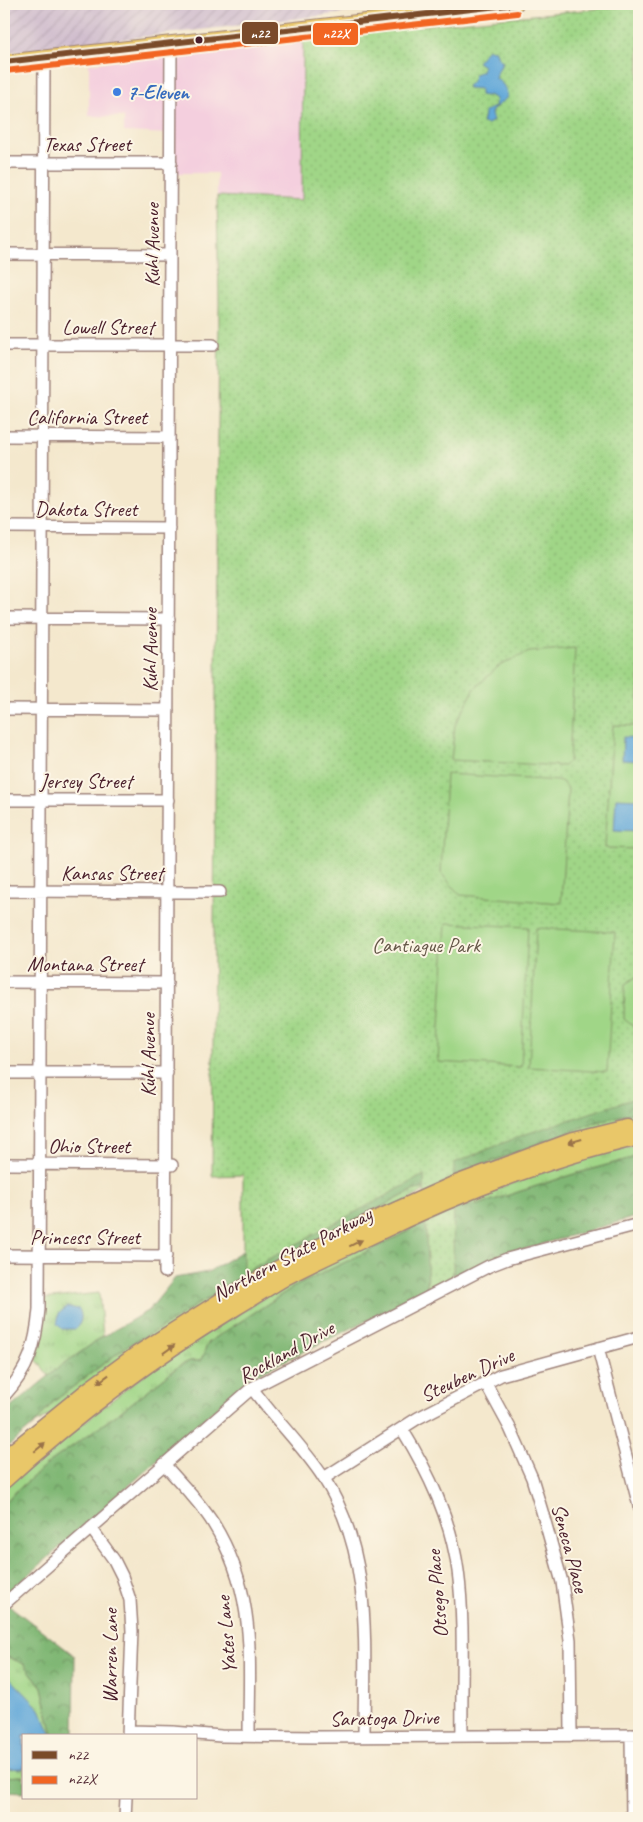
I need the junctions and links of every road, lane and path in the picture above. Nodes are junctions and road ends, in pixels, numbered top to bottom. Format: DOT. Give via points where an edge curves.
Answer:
graph roads {
  1 [pos="516,4"];
  2 [pos="172,44"];
  3 [pos="44,58"];
  4 [pos="4,62"];
  5 [pos="4,163"];
  6 [pos="43,163"];
  7 [pos="171,164"];
  8 [pos="4,254"];
  9 [pos="43,254"];
  10 [pos="170,255"];
  11 [pos="4,345"];
  12 [pos="42,345"];
  13 [pos="170,346"];
  14 [pos="213,346"];
  15 [pos="4,436"];
  16 [pos="42,436"];
  17 [pos="169,436"];
  18 [pos="4,527"];
  19 [pos="42,527"];
  20 [pos="169,528"];
  21 [pos="4,618"];
  22 [pos="41,618"];
  23 [pos="169,619"];
  24 [pos="4,709"];
  25 [pos="41,709"];
  26 [pos="168,710"];
  27 [pos="4,800"];
  28 [pos="40,800"];
  29 [pos="168,800"];
  30 [pos="4,891"];
  31 [pos="40,891"];
  32 [pos="167,892"];
  33 [pos="220,892"];
  34 [pos="4,982"];
  35 [pos="39,982"];
  36 [pos="167,983"];
  37 [pos="4,1073"];
  38 [pos="39,1073"];
  39 [pos="167,1074"];
  40 [pos="639,1126"];
  41 [pos="639,1137"];
  42 [pos="4,1164"];
  43 [pos="39,1164"];
  44 [pos="170,1165"];
  45 [pos="452,1192"];
  46 [pos="419,1206"];
  47 [pos="639,1224"];
  48 [pos="4,1255"];
  49 [pos="38,1255"];
  50 [pos="166,1256"];
  51 [pos="165,1272"];
  52 [pos="639,1337"];
  53 [pos="598,1348"];
  54 [pos="485,1382"];
  55 [pos="252,1388"];
  56 [pos="4,1396"];
  57 [pos="402,1429"];
  58 [pos="4,1460"];
  59 [pos="164,1464"];
  60 [pos="324,1478"];
  61 [pos="4,1480"];
  62 [pos="639,1506"];
  63 [pos="91,1528"];
  64 [pos="4,1604"];
  65 [pos="128,1733"];
  66 [pos="168,1734"];
  67 [pos="198,1735"];
  68 [pos="571,1735"];
  69 [pos="635,1735"];
  70 [pos="249,1736"];
  71 [pos="364,1736"];
  72 [pos="462,1736"];
  73 [pos="126,1800"];
  74 [pos="125,1818"];
  75 [pos="632,1818"];
  1 -- 2 [label="main road"];
  2 -- 3 [label="main road"];
  2 -- 7 [label="street, Kuhl Avenue"];
  3 -- 4 [label="main road"];
  3 -- 6 [label="street"];
  5 -- 6 [label="street, Texas Street"];
  6 -- 7 [label="street, Texas Street"];
  6 -- 9 [label="street"];
  7 -- 10 [label="street, Kuhl Avenue"];
  8 -- 9 [label="street"];
  9 -- 10 [label="street"];
  9 -- 12 [label="street"];
  10 -- 13 [label="street, Kuhl Avenue"];
  11 -- 12 [label="street, Lowell Street"];
  12 -- 13 [label="street, Lowell Street"];
  12 -- 16 [label="street"];
  13 -- 14 [label="street, Lowell Street"];
  13 -- 17 [label="street, Kuhl Avenue"];
  15 -- 16 [label="street, California Street"];
  16 -- 17 [label="street, California Street"];
  16 -- 19 [label="street"];
  17 -- 20 [label="street, Kuhl Avenue"];
  18 -- 19 [label="street, Dakota Street"];
  19 -- 20 [label="street, Dakota Street"];
  19 -- 22 [label="street"];
  20 -- 23 [label="street, Kuhl Avenue"];
  21 -- 22 [label="street"];
  22 -- 23 [label="street"];
  22 -- 25 [label="street"];
  23 -- 26 [label="street, Kuhl Avenue"];
  24 -- 25 [label="street"];
  25 -- 26 [label="street"];
  25 -- 28 [label="street"];
  26 -- 29 [label="street, Kuhl Avenue"];
  27 -- 28 [label="street, Jersey Street"];
  28 -- 29 [label="street, Jersey Street"];
  28 -- 31 [label="street"];
  29 -- 32 [label="street, Kuhl Avenue"];
  30 -- 31 [label="street, Kansas Street"];
  31 -- 32 [label="street, Kansas Street"];
  31 -- 35 [label="street"];
  32 -- 33 [label="street, Kansas Street"];
  32 -- 36 [label="street, Kuhl Avenue"];
  34 -- 35 [label="street, Montana Street"];
  35 -- 36 [label="street, Montana Street"];
  35 -- 38 [label="street"];
  36 -- 39 [label="street, Kuhl Avenue"];
  37 -- 38 [label="street"];
  38 -- 39 [label="street"];
  38 -- 43 [label="street"];
  39 -- 44 [label="street, Kuhl Avenue"];
  40 -- 45 [label="highway, Northern State Parkway, one-way" via="570,1142"];
  41 -- 45 [label="highway, Northern State Parkway"];
  42 -- 43 [label="street, Ohio Street"];
  43 -- 44 [label="street, Ohio Street"];
  43 -- 49 [label="street"];
  44 -- 50 [label="street, Kuhl Avenue"];
  45 -- 46 [label="highway, Northern State Parkway"];
  46 -- 58 [label="highway, Northern State Parkway, one-way" via="366,1224 226,1298 138,1354"];
  61 -- 46 [label="highway, Northern State Parkway, one-way" via="98,1399 180,1341 285,1277"];
  47 -- 55 [label="street, Rockland Drive" via="489,1266"];
  48 -- 49 [label="street, Princess Street"];
  49 -- 50 [label="street, Princess Street"];
  49 -- 56 [label="street" via="37,1334 18,1380"];
  50 -- 51 [label="street, Kuhl Avenue"];
  52 -- 53 [label="street, Steuben Drive"];
  53 -- 54 [label="street, Steuben Drive" via="516,1370"];
  53 -- 62 [label="street"];
  54 -- 57 [label="street, Steuben Drive"];
  54 -- 68 [label="street, Seneca Place" via="532,1478 562,1582 570,1640"];
  55 -- 59 [label="street, Rockland Drive"];
  55 -- 60 [label="street"];
  57 -- 60 [label="street, Steuben Drive"];
  57 -- 72 [label="street, Otsego Place" via="433,1484 455,1556 460,1606"];
  59 -- 63 [label="street, Rockland Drive"];
  59 -- 70 [label="street, Yates Lane" via="211,1520 239,1579 250,1637"];
  60 -- 71 [label="street" via="344,1520 361,1578"];
  63 -- 64 [label="street, Rockland Drive"];
  63 -- 65 [label="street, Warren Lane" via="114,1560 130,1600"];
  65 -- 66 [label="street, Saratoga Drive"];
  67 -- 70 [label="street, Saratoga Drive"];
  68 -- 69 [label="street, Saratoga Drive"];
  68 -- 72 [label="street, Saratoga Drive"];
  69 -- 75 [label="street"];
  70 -- 71 [label="street, Saratoga Drive"];
  71 -- 72 [label="street, Saratoga Drive"];
  73 -- 74 [label="street"];
}
